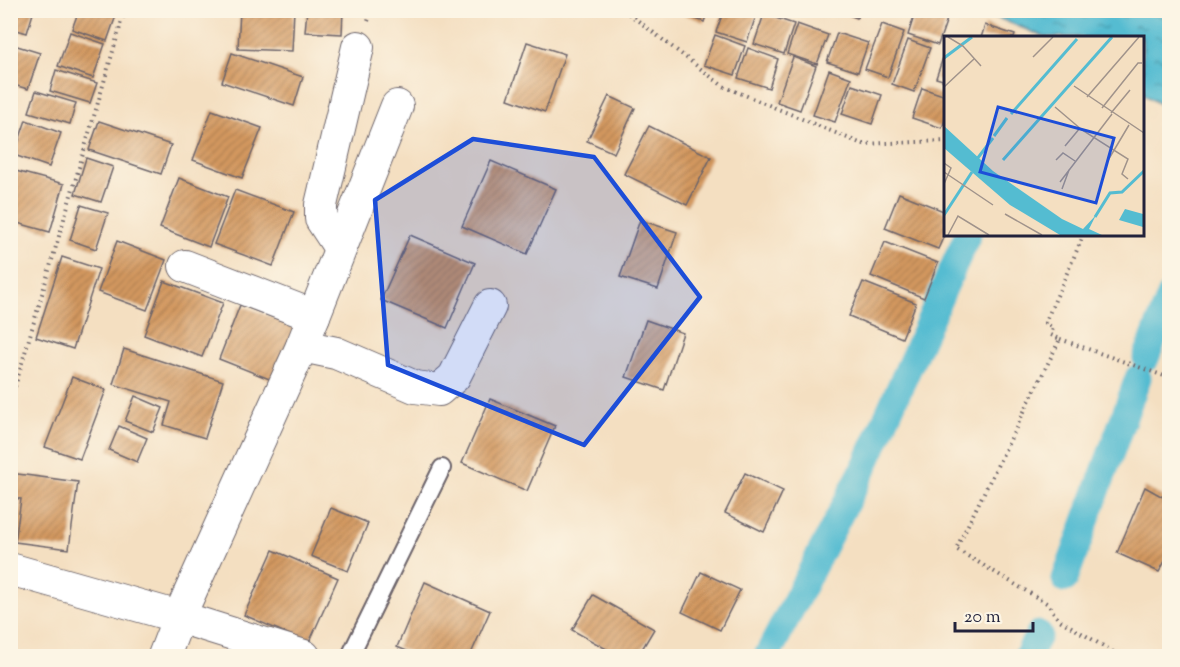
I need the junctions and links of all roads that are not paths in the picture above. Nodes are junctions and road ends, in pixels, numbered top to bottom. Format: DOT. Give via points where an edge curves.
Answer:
graph roads {
  1 [pos="358,47"];
  2 [pos="397,106"];
  3 [pos="340,248"];
  4 [pos="186,266"];
  5 [pos="490,306"];
  6 [pos="314,315"];
  7 [pos="302,346"];
  8 [pos="442,468"];
  9 [pos="10,569"];
  10 [pos="179,617"];
  11 [pos="164,657"];
  12 [pos="304,657"];
  13 [pos="350,657"];
  1 -- 3 [label="street" via="321,205 321,219"];
  2 -- 3 [label="street"];
  3 -- 6 [label="street"];
  4 -- 6 [label="street"];
  5 -- 7 [label="street" via="454,377 439,390 415,387 336,353"];
  6 -- 7 [label="street"];
  7 -- 10 [label="street"];
  8 -- 13 [label="lane"];
  9 -- 10 [label="street"];
  10 -- 11 [label="street"];
  10 -- 12 [label="street"];
}
